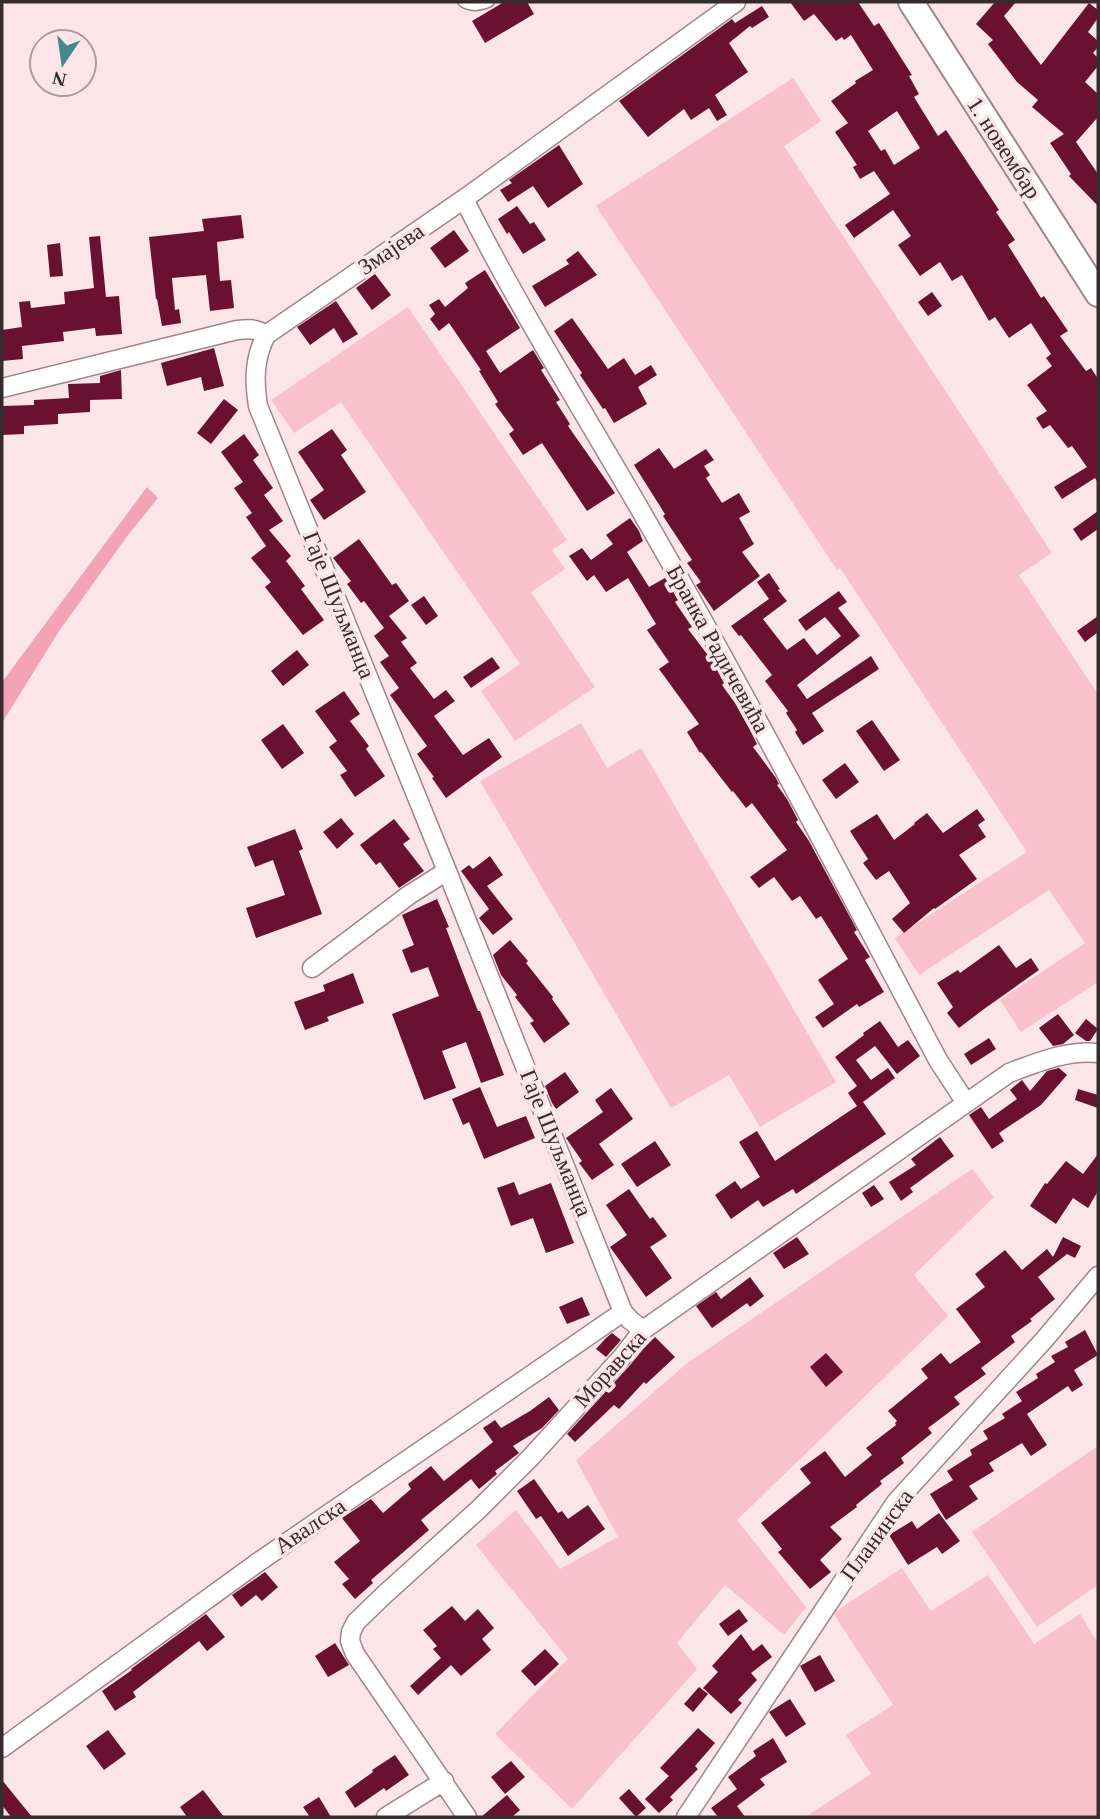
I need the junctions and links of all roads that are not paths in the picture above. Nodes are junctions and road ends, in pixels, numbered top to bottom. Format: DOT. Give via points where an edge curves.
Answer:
graph roads {
  1 [pos="463,2"];
  2 [pos="489,2"];
  3 [pos="736,2"];
  4 [pos="911,2"];
  5 [pos="464,199"];
  6 [pos="1098,294"];
  7 [pos="266,335"];
  8 [pos="2,388"];
  9 [pos="447,871"];
  10 [pos="312,968"];
  11 [pos="1098,1053"];
  12 [pos="966,1103"];
  13 [pos="1098,1276"];
  14 [pos="623,1311"];
  15 [pos="643,1330"];
  16 [pos="2,1748"];
  17 [pos="444,1781"];
  18 [pos="386,1817"];
  19 [pos="467,1817"];
  20 [pos="686,1817"];
  1 -- 2 [label="lane" via="468,6"];
  3 -- 5 [label="street, Змајева"];
  4 -- 6 [label="main road, 1. новембар"];
  5 -- 7 [label="street, Змајева"];
  5 -- 12 [label="street, Бранка Радичевића" via="529,321 650,526 938,1060"];
  7 -- 8 [label="street" via="253,329 237,330"];
  7 -- 9 [label="street, Гаје Шуљманца" via="256,365 258,406"];
  9 -- 10 [label="street"];
  9 -- 14 [label="street, Гаје Шуљманца"];
  11 -- 12 [label="street, Моравска" via="1034,1063 1009,1073"];
  12 -- 15 [label="street, Моравска"];
  13 -- 20 [label="street, Планинска" via="896,1502"];
  14 -- 15 [label="street, Гаје Шуљманца"];
  14 -- 16 [label="street, Авалска" via="257,1563"];
  15 -- 17 [label="street, Моравска" via="530,1458 356,1622 351,1632 349,1641 355,1654"];
  17 -- 18 [label="street"];
  17 -- 19 [label="street"];
}
